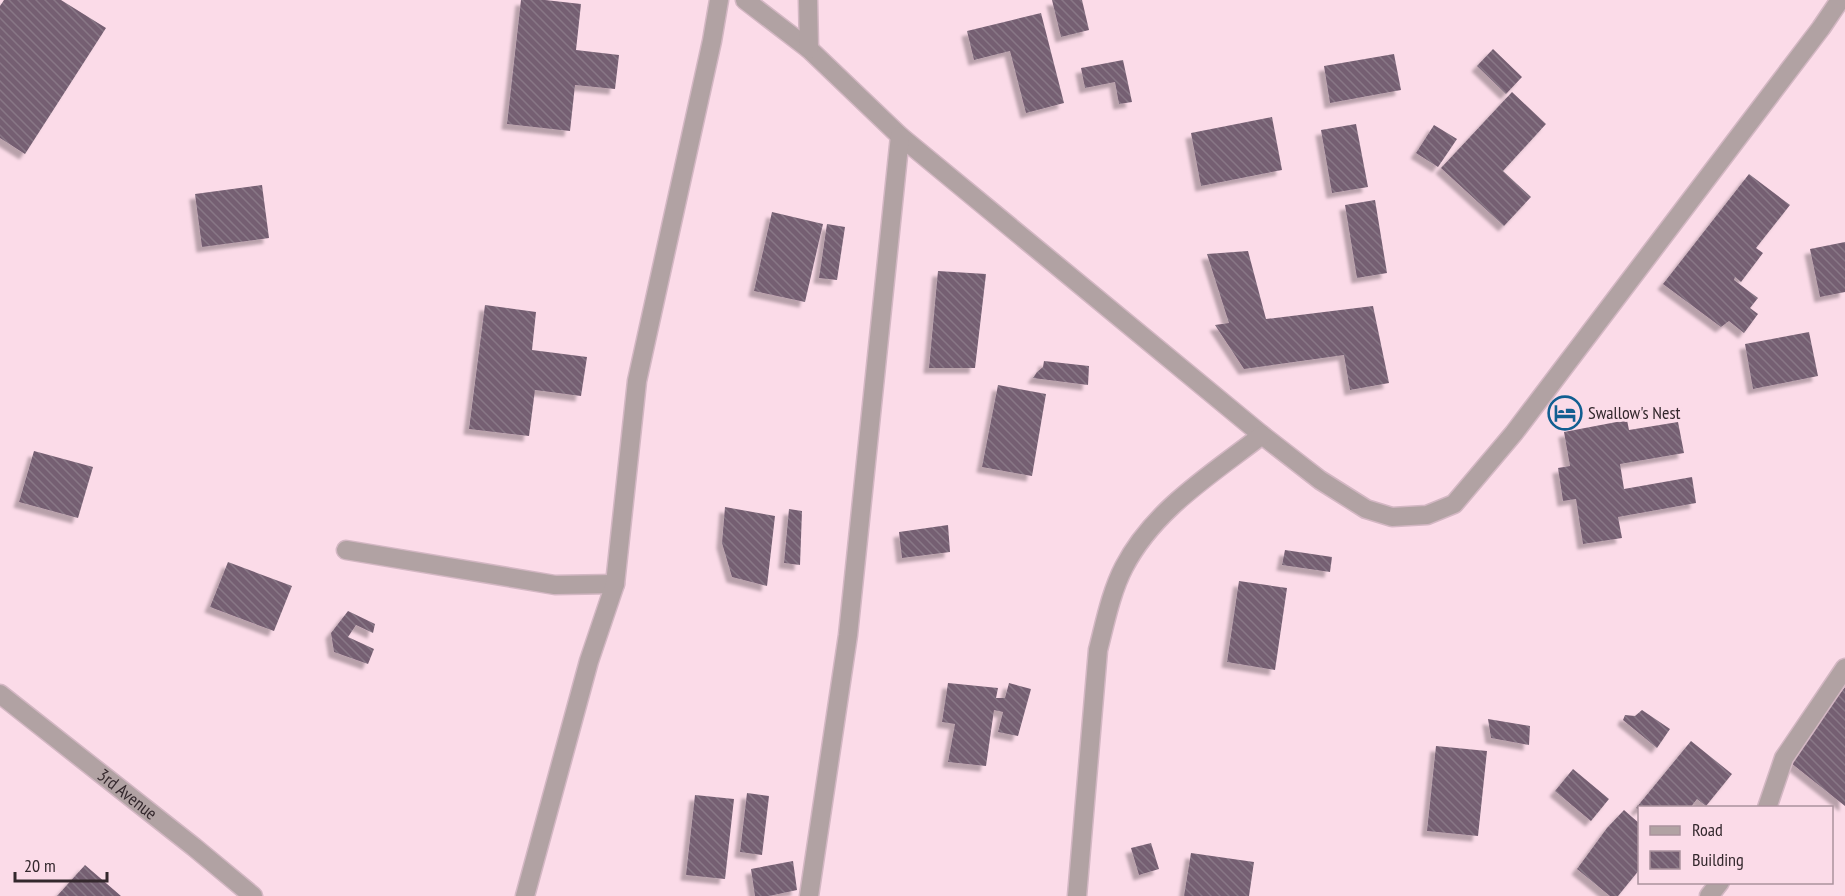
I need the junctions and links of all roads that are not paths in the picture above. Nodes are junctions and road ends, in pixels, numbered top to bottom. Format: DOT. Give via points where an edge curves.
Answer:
graph roads {
  1 [pos="718,0"];
  2 [pos="745,0"];
  3 [pos="808,0"];
  4 [pos="1840,0"];
  5 [pos="809,49"];
  6 [pos="900,136"];
  7 [pos="1262,435"];
  8 [pos="346,550"];
  9 [pos="615,584"];
  10 [pos="1845,668"];
  11 [pos="0,694"];
  12 [pos="1767,806"];
  13 [pos="1718,884"];
  14 [pos="253,896"];
  15 [pos="525,896"];
  16 [pos="809,896"];
  17 [pos="1077,896"];
  18 [pos="1709,896"];
  1 -- 9 [label="street" via="637,381"];
  2 -- 5 [label="street"];
  3 -- 5 [label="street"];
  4 -- 7 [label="street" via="1514,433 1454,504 1427,515 1392,517 1366,509 1320,480"];
  5 -- 6 [label="street"];
  6 -- 7 [label="street"];
  6 -- 16 [label="street" via="848,635"];
  7 -- 17 [label="street" via="1168,509 1143,536 1124,568 1098,650"];
  8 -- 9 [label="street" via="555,585"];
  9 -- 15 [label="street" via="589,662"];
  10 -- 12 [label="street" via="1784,758"];
  11 -- 14 [label="street, 3rd Avenue"];
  13 -- 18 [label="street"];
}
